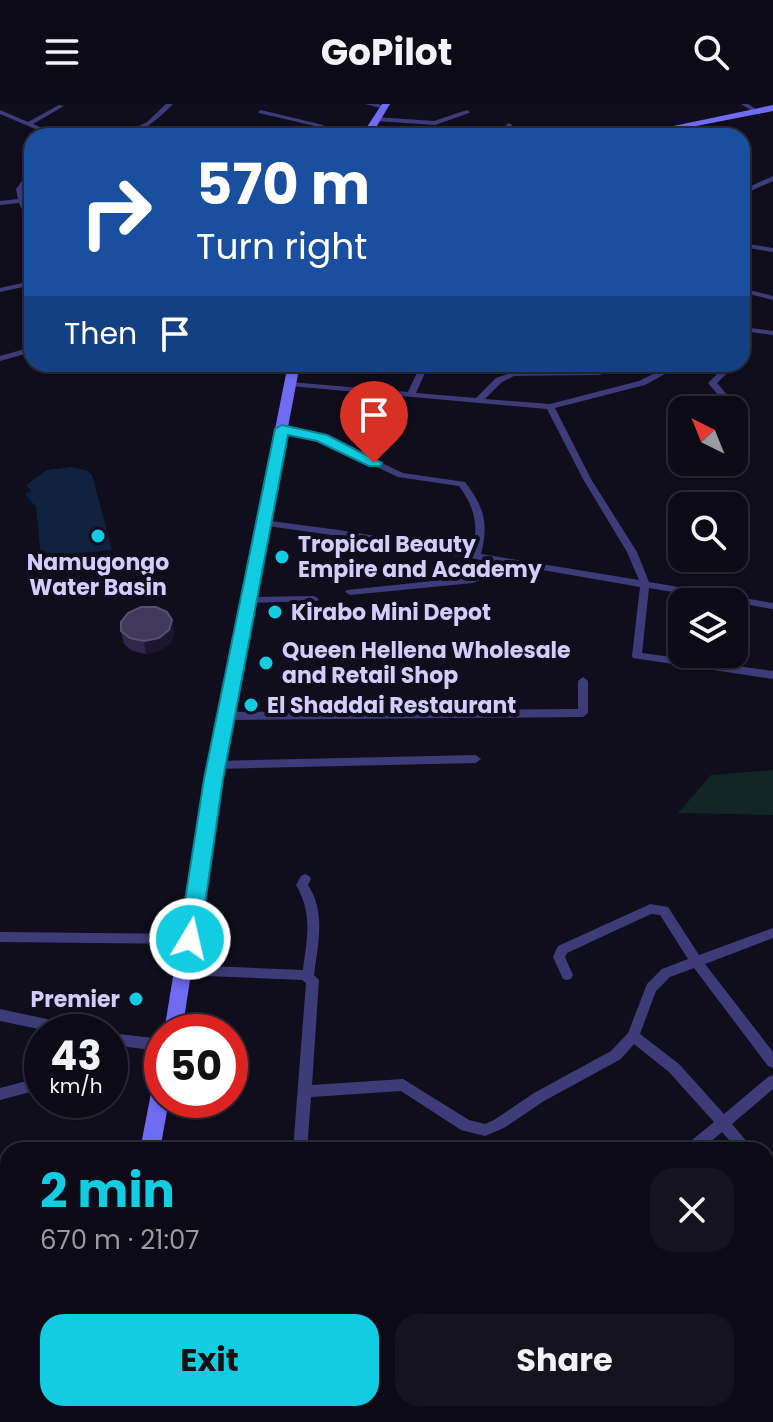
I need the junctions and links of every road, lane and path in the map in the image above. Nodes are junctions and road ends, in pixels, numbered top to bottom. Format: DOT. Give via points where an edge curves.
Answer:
graph roads {
  1 [pos="170,104"];
  2 [pos="368,104"];
  3 [pos="744,104"];
  4 [pos="385,105"];
  5 [pos="61,106"];
  6 [pos="773,108"];
  7 [pos="756,111"];
  8 [pos="0,112"];
  9 [pos="261,112"];
  10 [pos="467,112"];
  11 [pos="376,119"];
  12 [pos="28,124"];
  13 [pos="509,125"];
  14 [pos="38,128"];
  15 [pos="139,128"];
  16 [pos="324,128"];
  17 [pos="371,128"];
  18 [pos="510,128"];
  19 [pos="671,128"];
  20 [pos="772,179"];
  21 [pos="24,182"];
  22 [pos="750,189"];
  23 [pos="21,201"];
  24 [pos="0,203"];
  25 [pos="24,206"];
  26 [pos="750,246"];
  27 [pos="773,250"];
  28 [pos="24,285"];
  29 [pos="0,290"];
  30 [pos="750,292"];
  31 [pos="773,298"];
  32 [pos="750,330"];
  33 [pos="773,333"];
  34 [pos="24,352"];
  35 [pos="0,359"];
  36 [pos="292,372"];
  37 [pos="421,372"];
  38 [pos="663,372"];
  39 [pos="724,372"];
  40 [pos="600,373"];
  41 [pos="290,384"];
  42 [pos="411,395"];
  43 [pos="723,396"];
  44 [pos="478,401"];
  45 [pos="550,407"];
  46 [pos="282,429"];
  47 [pos="263,523"];
  48 [pos="476,556"];
  49 [pos="499,559"];
  50 [pos="645,583"];
  51 [pos="350,592"];
  52 [pos="314,599"];
  53 [pos="248,600"];
  54 [pos="773,606"];
  55 [pos="773,675"];
  56 [pos="583,681"];
  57 [pos="225,716"];
  58 [pos="476,759"];
  59 [pos="216,765"];
  60 [pos="305,879"];
  61 [pos="773,933"];
  62 [pos="0,937"];
  63 [pos="190,939"];
  64 [pos="696,961"];
  65 [pos="184,970"];
  66 [pos="567,975"];
  67 [pos="308,976"];
  68 [pos="176,1014"];
  69 [pos="0,1015"];
  70 [pos="24,1021"];
  71 [pos="633,1036"];
  72 [pos="773,1062"];
  73 [pos="773,1081"];
  74 [pos="24,1088"];
  75 [pos="304,1091"];
  76 [pos="0,1094"];
  77 [pos="156,1118"];
  78 [pos="723,1123"];
  79 [pos="152,1142"];
  80 [pos="301,1142"];
  81 [pos="700,1142"];
  82 [pos="740,1142"];
  1 -- 15 [label="street"];
  2 -- 4 [label="street"];
  3 -- 7 [label="street"];
  4 -- 11 [label="main road"];
  5 -- 12 [label="street"];
  6 -- 7 [label="main road"];
  7 -- 19 [label="main road"];
  8 -- 12 [label="street"];
  9 -- 16 [label="street"];
  10 -- 11 [label="street" via="435,123"];
  11 -- 17 [label="main road"];
  12 -- 14 [label="street"];
  13 -- 18 [label="street"];
  20 -- 22 [label="street"];
  21 -- 23 [label="street"];
  23 -- 24 [label="street"];
  23 -- 25 [label="street"];
  26 -- 27 [label="street"];
  28 -- 29 [label="street"];
  30 -- 31 [label="street"];
  32 -- 33 [label="street"];
  34 -- 35 [label="street"];
  36 -- 41 [label="main road"];
  37 -- 42 [label="street"];
  38 -- 45 [label="street" via="642,383"];
  39 -- 43 [label="street" via="712,383"];
  40 -- 44 [label="street" via="506,376"];
  41 -- 42 [label="street"];
  41 -- 46 [label="main road"];
  42 -- 44 [label="street"];
  44 -- 45 [label="street"];
  45 -- 50 [label="street"];
  46 -- 47 [label="main road"];
  46 -- 48 [label="street" via="322,438 401,475 462,484 482,520"];
  47 -- 48 [label="street"];
  47 -- 53 [label="main road"];
  48 -- 49 [label="street"];
  49 -- 50 [label="street"];
  49 -- 51 [label="street" via="493,571 473,580"];
  50 -- 54 [label="street"];
  50 -- 55 [label="street" via="639,658"];
  52 -- 53 [label="street"];
  53 -- 57 [label="main road"];
  56 -- 57 [label="street" via="583,713"];
  57 -- 59 [label="main road"];
  58 -- 59 [label="street"];
  59 -- 63 [label="main road"];
  60 -- 67 [label="street" via="302,885 314,917"];
  61 -- 64 [label="street"];
  62 -- 63 [label="street"];
  63 -- 65 [label="main road"];
  64 -- 66 [label="street" via="668,915 656,909 562,950 559,957"];
  64 -- 71 [label="street" via="658,979"];
  64 -- 72 [label="street"];
  65 -- 67 [label="street"];
  65 -- 68 [label="main road"];
  67 -- 75 [label="street" via="314,984"];
  69 -- 70 [label="street"];
  71 -- 75 [label="street" via="616,1055 485,1130 466,1126 403,1085"];
  71 -- 78 [label="street" via="674,1068"];
  73 -- 78 [label="street"];
  74 -- 76 [label="street"];
  75 -- 80 [label="street"];
  77 -- 79 [label="main road"];
  78 -- 81 [label="street"];
  78 -- 82 [label="street"];
}
